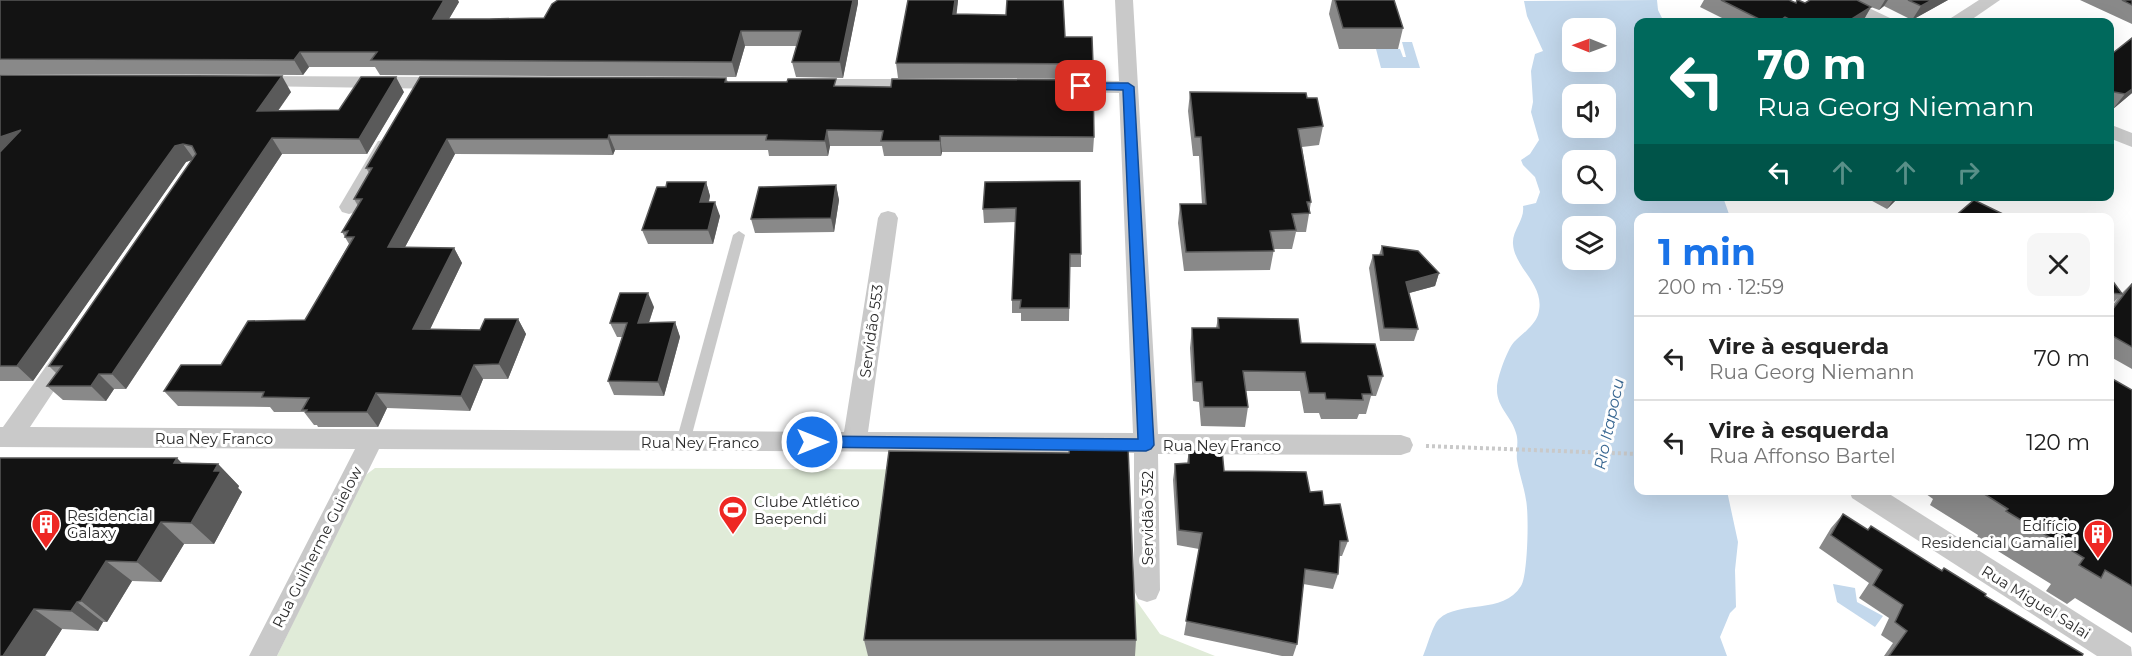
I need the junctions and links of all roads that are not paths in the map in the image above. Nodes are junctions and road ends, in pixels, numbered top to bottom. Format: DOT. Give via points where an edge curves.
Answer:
graph roads {
  1 [pos="1124,0"];
  2 [pos="1838,0"];
  3 [pos="1991,0"];
  4 [pos="1876,18"];
  5 [pos="1963,18"];
  6 [pos="234,82"];
  7 [pos="422,83"];
  8 [pos="457,83"];
  9 [pos="793,85"];
  10 [pos="936,86"];
  11 [pos="1044,86"];
  12 [pos="1128,87"];
  13 [pos="409,104"];
  14 [pos="2114,132"];
  15 [pos="391,134"];
  16 [pos="2132,141"];
  17 [pos="349,207"];
  18 [pos="888,218"];
  19 [pos="739,236"];
  20 [pos="82,332"];
  21 [pos="5,437"];
  22 [pos="372,439"];
  23 [pos="683,442"];
  24 [pos="854,443"];
  25 [pos="1146,445"];
  26 [pos="1401,445"];
  27 [pos="1869,495"];
  28 [pos="1147,590"];
  29 [pos="263,656"];
  30 [pos="2121,656"];
  1 -- 12 [label="street, Servidão 352"];
  2 -- 4 [label="street"];
  3 -- 5 [label="street"];
  6 -- 7 [label="street"];
  7 -- 8 [label="street"];
  7 -- 13 [label="street"];
  9 -- 10 [label="street"];
  11 -- 12 [label="street"];
  12 -- 25 [label="street, Servidão 352"];
  14 -- 16 [label="street"];
  15 -- 17 [label="street"];
  18 -- 24 [label="street, Servidão 553"];
  19 -- 23 [label="lane"];
  20 -- 21 [label="street"];
  21 -- 22 [label="street, Rua Ney Franco"];
  22 -- 23 [label="street, Rua Ney Franco"];
  22 -- 29 [label="street, Rua Guilherme Guielow"];
  23 -- 24 [label="street, Rua Ney Franco"];
  24 -- 25 [label="street, Rua Ney Franco"];
  25 -- 26 [label="street, Rua Ney Franco"];
  25 -- 28 [label="street, Servidão 352"];
  27 -- 30 [label="street, Rua Miguel Salai"];
}
